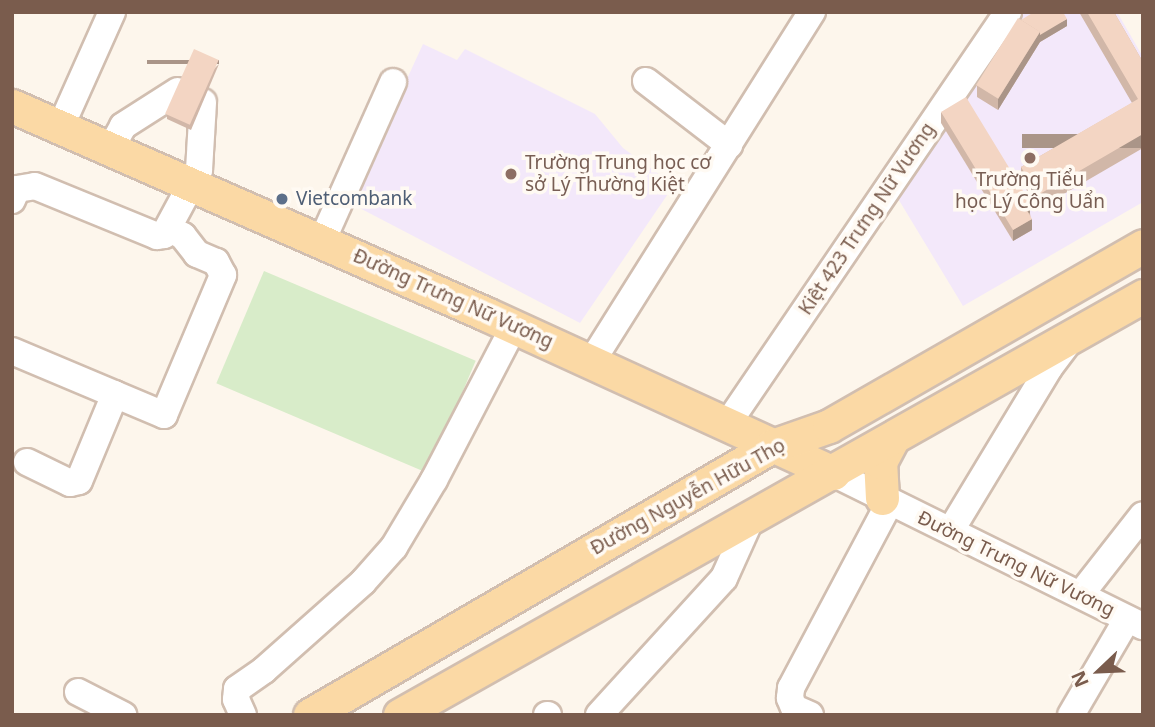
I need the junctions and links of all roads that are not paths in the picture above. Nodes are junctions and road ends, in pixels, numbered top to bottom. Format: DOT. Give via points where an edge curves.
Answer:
graph roads {
  1 [pos="111,12"];
  2 [pos="812,12"];
  3 [pos="1008,12"];
  4 [pos="646,81"];
  5 [pos="393,82"];
  6 [pos="178,92"];
  7 [pos="203,102"];
  8 [pos="12,106"];
  9 [pos="61,126"];
  10 [pos="729,145"];
  11 [pos="111,148"];
  12 [pos="192,184"];
  13 [pos="12,200"];
  14 [pos="169,229"];
  15 [pos="322,241"];
  16 [pos="1143,246"];
  17 [pos="1143,296"];
  18 [pos="514,326"];
  19 [pos="1072,337"];
  20 [pos="12,351"];
  21 [pos="592,361"];
  22 [pos="115,394"];
  23 [pos="728,427"];
  24 [pos="892,439"];
  25 [pos="772,446"];
  26 [pos="27,463"];
  27 [pos="833,473"];
  28 [pos="717,478"];
  29 [pos="886,500"];
  30 [pos="1143,515"];
  31 [pos="752,516"];
  32 [pos="951,530"];
  33 [pos="1081,594"];
  34 [pos="1135,622"];
  35 [pos="78,692"];
  36 [pos="1080,712"];
  37 [pos="123,715"];
  38 [pos="243,715"];
  39 [pos="310,715"];
  40 [pos="400,715"];
  41 [pos="599,715"];
  42 [pos="810,715"];
  1 -- 9 [label="street"];
  2 -- 10 [label="street"];
  3 -- 23 [label="street, Kiệt 423 Trưng Nữ Vương"];
  4 -- 10 [label="street"];
  5 -- 15 [label="street"];
  6 -- 11 [label="street" via="122,125"];
  7 -- 12 [label="street" via="199,170"];
  8 -- 9 [label="main road, Đường Trưng Nữ Vương"];
  9 -- 11 [label="main road, Đường Trưng Nữ Vương"];
  10 -- 21 [label="street"];
  11 -- 12 [label="main road, Đường Trưng Nữ Vương"];
  12 -- 14 [label="street"];
  12 -- 15 [label="main road, Đường Trưng Nữ Vương"];
  13 -- 14 [label="street" via="17,189 35,186 157,236"];
  14 -- 22 [label="street" via="183,236 197,254 216,262 223,275 164,415"];
  15 -- 18 [label="main road, Đường Trưng Nữ Vương"];
  16 -- 25 [label="main road, Đường Nguyễn Hữu Thọ" via="829,426"];
  17 -- 19 [label="main road"];
  18 -- 21 [label="main road, Đường Trưng Nữ Vương"];
  18 -- 38 [label="street" via="394,547 363,582 237,689"];
  19 -- 24 [label="main road"];
  19 -- 32 [label="street"];
  20 -- 22 [label="street"];
  21 -- 23 [label="main road, Đường Trưng Nữ Vương"];
  22 -- 26 [label="street" via="79,481 70,483"];
  23 -- 25 [label="main road, Đường Trưng Nữ Vương"];
  23 -- 28 [label="main road" via="728,454"];
  24 -- 27 [label="main road"];
  24 -- 29 [label="main road" via="880,462"];
  25 -- 27 [label="main road, Đường Trưng Nữ Vương"];
  25 -- 28 [label="main road, Đường Nguyễn Hữu Thọ"];
  27 -- 29 [label="street, Đường Trưng Nữ Vương"];
  27 -- 31 [label="main road"];
  28 -- 39 [label="main road, Đường Nguyễn Hữu Thọ"];
  29 -- 32 [label="street, Đường Trưng Nữ Vương"];
  29 -- 42 [label="street" via="791,688 794,708"];
  30 -- 33 [label="street"];
  31 -- 40 [label="main road"];
  31 -- 41 [label="street" via="724,578"];
  32 -- 33 [label="street, Đường Trưng Nữ Vương"];
  33 -- 34 [label="street, Đường Trưng Nữ Vương"];
  34 -- 36 [label="street"];
  35 -- 37 [label="street"];
}
